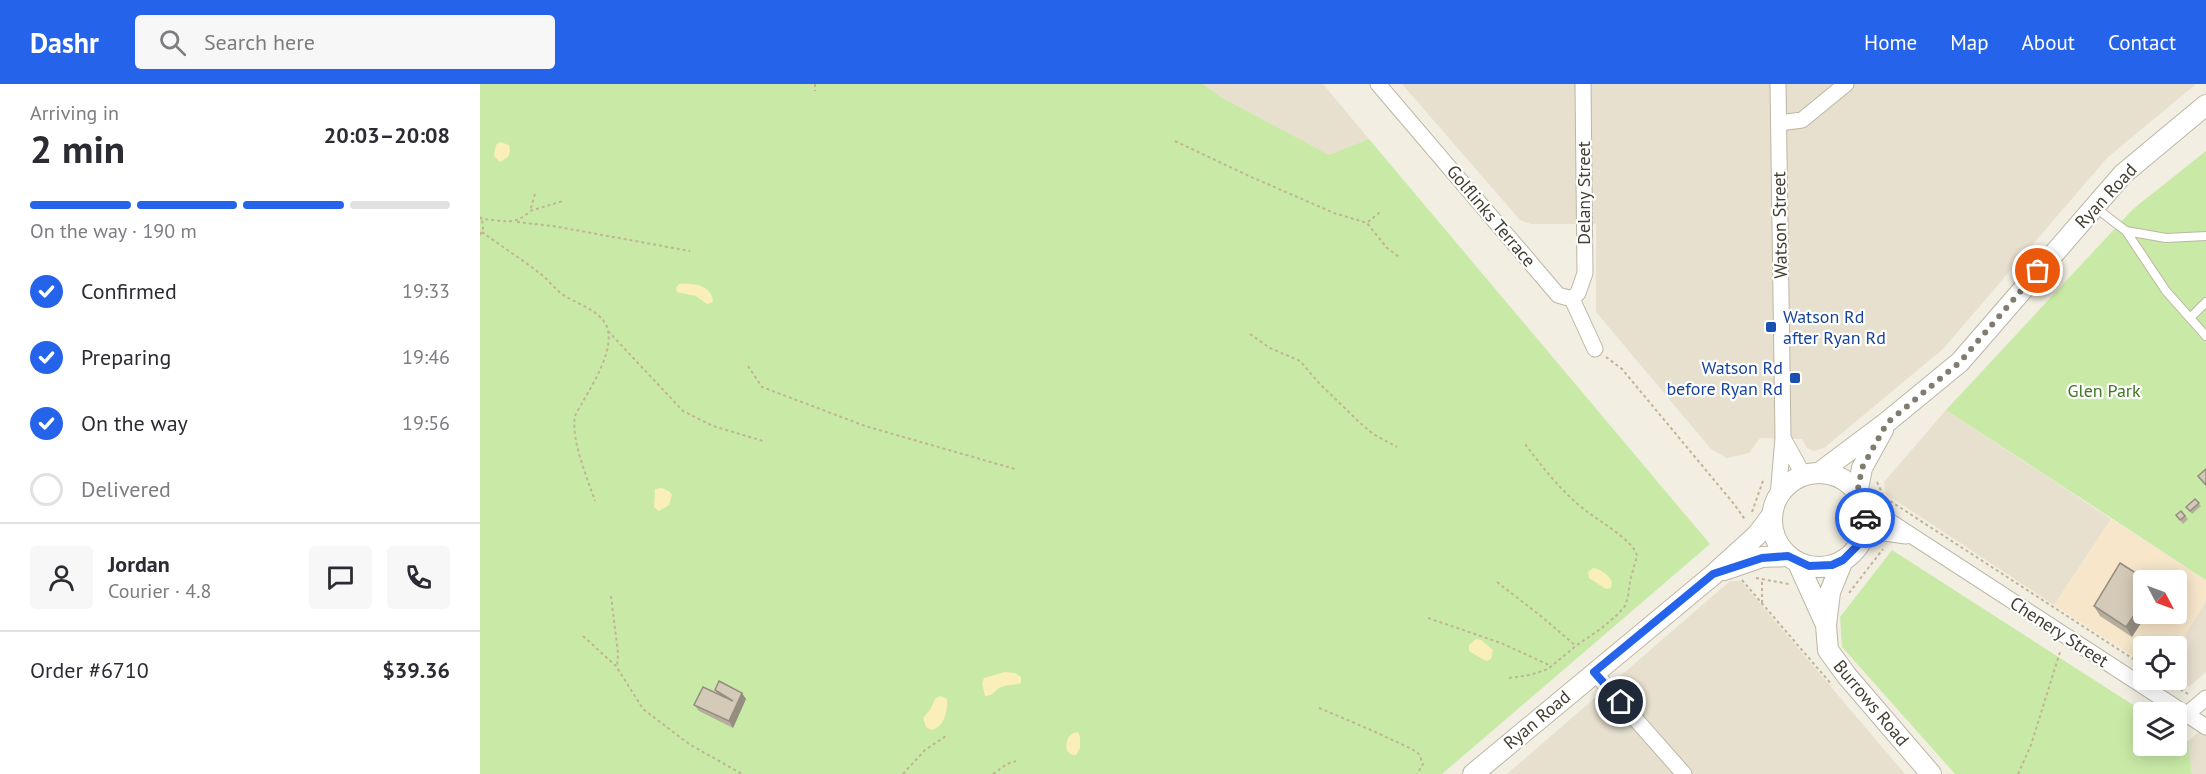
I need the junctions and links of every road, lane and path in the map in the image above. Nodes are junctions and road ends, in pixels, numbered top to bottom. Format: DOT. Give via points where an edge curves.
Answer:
graph roads {
  1 [pos="815,84"];
  2 [pos="1378,84"];
  3 [pos="1583,84"];
  4 [pos="1778,84"];
  5 [pos="1846,84"];
  6 [pos="815,91"];
  7 [pos="2206,105"];
  8 [pos="1779,123"];
  9 [pos="1175,141"];
  10 [pos="535,194"];
  11 [pos="563,201"];
  12 [pos="2094,206"];
  13 [pos="530,211"];
  14 [pos="1380,212"];
  15 [pos="481,218"];
  16 [pos="517,222"];
  17 [pos="1367,223"];
  18 [pos="2126,231"];
  19 [pos="481,234"];
  20 [pos="2206,236"];
  21 [pos="690,251"];
  22 [pos="1399,257"];
  23 [pos="1572,299"];
  24 [pos="2206,302"];
  25 [pos="2191,317"];
  26 [pos="608,331"];
  27 [pos="1250,334"];
  28 [pos="2206,336"];
  29 [pos="1595,349"];
  30 [pos="748,366"];
  31 [pos="1887,423"];
  32 [pos="1783,438"];
  33 [pos="763,441"];
  34 [pos="1525,444"];
  35 [pos="1397,447"];
  36 [pos="1015,469"];
  37 [pos="1767,472"];
  38 [pos="1811,475"];
  39 [pos="1875,480"];
  40 [pos="1860,499"];
  41 [pos="595,501"];
  42 [pos="1775,506"];
  43 [pos="1912,537"];
  44 [pos="1862,538"];
  45 [pos="1883,549"];
  46 [pos="1793,559"];
  47 [pos="1843,560"];
  48 [pos="1713,574"];
  49 [pos="1739,576"];
  50 [pos="1752,577"];
  51 [pos="1762,579"];
  52 [pos="1497,582"];
  53 [pos="1795,585"];
  54 [pos="1849,593"];
  55 [pos="611,596"];
  56 [pos="1762,603"];
  57 [pos="1428,618"];
  58 [pos="1826,625"];
  59 [pos="584,636"];
  60 [pos="1576,646"];
  61 [pos="2060,652"];
  62 [pos="2133,659"];
  63 [pos="1551,666"];
  64 [pos="617,669"];
  65 [pos="1594,672"];
  66 [pos="1509,678"];
  67 [pos="2184,690"];
  68 [pos="1838,693"];
  69 [pos="2204,700"];
  70 [pos="2168,702"];
  71 [pos="1319,708"];
  72 [pos="2187,714"];
  73 [pos="2206,727"];
  74 [pos="946,736"];
  75 [pos="1016,760"];
  76 [pos="742,774"];
  77 [pos="903,774"];
  78 [pos="993,774"];
  79 [pos="1418,774"];
  80 [pos="1473,774"];
  81 [pos="1684,774"];
  82 [pos="1931,774"];
  83 [pos="2018,774"];
  1 -- 6 [label="path"];
  2 -- 23 [label="street, Golflinks Terrace" via="1558,295"];
  3 -- 23 [label="street, Delany Street" via="1585,273"];
  4 -- 8 [label="street, Watson Street"];
  5 -- 8 [label="street" via="1802,120"];
  7 -- 12 [label="street, Ryan Road" via="2122,174"];
  8 -- 32 [label="street, Watson Street"];
  9 -- 17 [label="path" via="1270,186"];
  10 -- 13 [label="path"];
  11 -- 13 [label="path"];
  12 -- 18 [label="lane"];
  12 -- 31 [label="street, Ryan Road" via="1960,362"];
  13 -- 16 [label="path"];
  14 -- 17 [label="path"];
  15 -- 16 [label="path"];
  15 -- 19 [label="path"];
  16 -- 21 [label="path"];
  17 -- 22 [label="path"];
  18 -- 20 [label="lane" via="2166,238"];
  18 -- 25 [label="lane" via="2166,291"];
  19 -- 26 [label="path" via="541,275 561,294 592,311"];
  23 -- 29 [label="street"];
  24 -- 25 [label="lane"];
  25 -- 28 [label="lane"];
  26 -- 33 [label="path" via="682,411 713,426"];
  26 -- 41 [label="path" via="606,355 574,424"];
  27 -- 35 [label="path" via="1300,361 1359,422"];
  29 -- 37 [label="path" via="1622,369 1748,523"];
  30 -- 36 [label="path" via="762,387 865,426"];
  31 -- 38 [label="street, Ryan Road"];
  31 -- 40 [label="street, Ryan Road" via="1862,468"];
  32 -- 38 [label="street, Watson Street"];
  32 -- 42 [label="street, Watson Street"];
  34 -- 60 [label="path" via="1577,504 1637,553 1625,606"];
  38 -- 40 [label="street" via="1841,479"];
  38 -- 42 [label="street" via="1789,484"];
  39 -- 62 [label="path" via="1884,497"];
  40 -- 43 [label="street, Chenery Street"];
  40 -- 44 [label="street" via="1865,527"];
  42 -- 46 [label="street" via="1775,537"];
  42 -- 48 [label="street, Ryan Road" via="1756,535"];
  43 -- 44 [label="street, Chenery Street" via="1884,533"];
  43 -- 70 [label="street, Chenery Street"];
  44 -- 47 [label="street"];
  45 -- 54 [label="path"];
  46 -- 47 [label="street" via="1821,567"];
  46 -- 48 [label="street, Ryan Road" via="1762,558"];
  46 -- 58 [label="street, Burrows Road"];
  47 -- 58 [label="street, Burrows Road" via="1830,592"];
  48 -- 65 [label="street, Ryan Road"];
  49 -- 56 [label="path"];
  50 -- 51 [label="path"];
  51 -- 53 [label="path"];
  51 -- 56 [label="path"];
  52 -- 60 [label="path"];
  55 -- 64 [label="path"];
  56 -- 68 [label="path"];
  57 -- 63 [label="path" via="1501,642"];
  58 -- 82 [label="street, Burrows Road" via="1828,650 1837,664"];
  59 -- 64 [label="path"];
  60 -- 63 [label="path"];
  61 -- 83 [label="path"];
  63 -- 66 [label="path"];
  64 -- 76 [label="path" via="650,714 689,744"];
  65 -- 80 [label="street, Ryan Road"];
  65 -- 81 [label="street"];
  67 -- 69 [label="path"];
  69 -- 72 [label="street"];
  71 -- 79 [label="path" via="1419,754 1423,764"];
  72 -- 73 [label="street, Chenery Street"];
  74 -- 77 [label="path" via="925,750"];
  75 -- 78 [label="path"];
}
